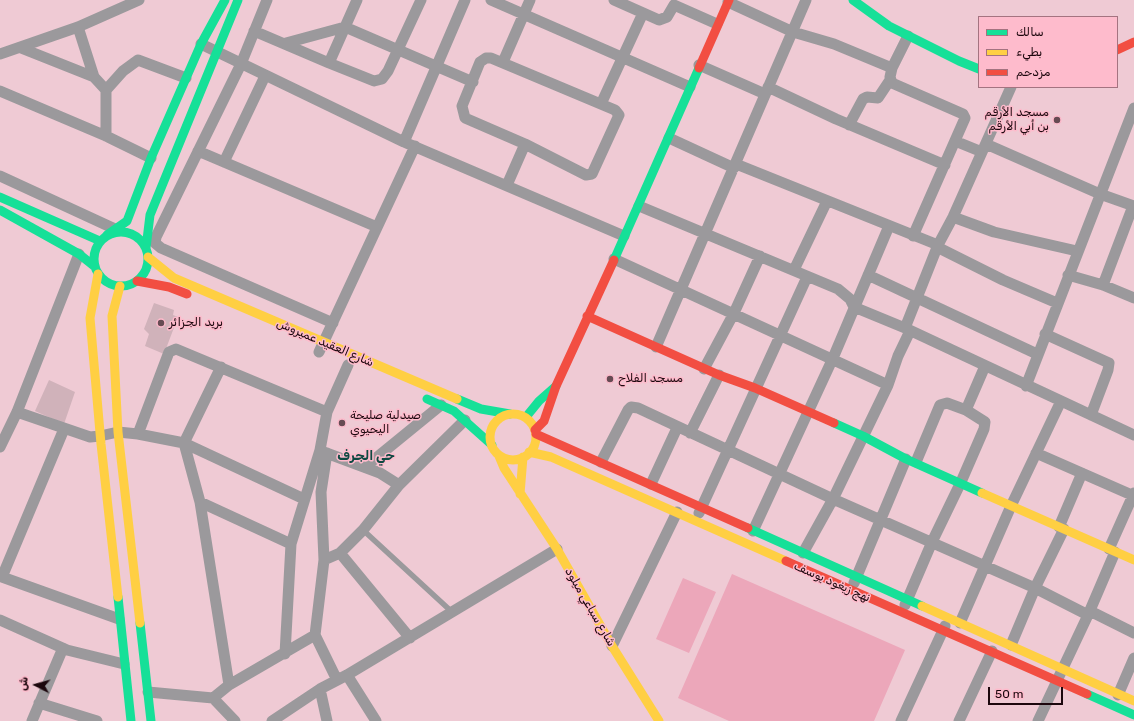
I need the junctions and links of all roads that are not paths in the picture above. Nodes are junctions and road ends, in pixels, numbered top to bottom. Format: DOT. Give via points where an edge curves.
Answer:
graph roads {
  1 [pos="226,0"];
  2 [pos="238,0"];
  3 [pos="267,0"];
  4 [pos="357,0"];
  5 [pos="421,0"];
  6 [pos="465,0"];
  7 [pos="492,0"];
  8 [pos="530,0"];
  9 [pos="614,0"];
  10 [pos="806,0"];
  11 [pos="853,0"];
  12 [pos="135,1"];
  13 [pos="728,1"];
  14 [pos="675,2"];
  15 [pos="643,13"];
  16 [pos="524,14"];
  17 [pos="717,24"];
  18 [pos="345,26"];
  19 [pos="78,28"];
  20 [pos="254,30"];
  21 [pos="793,32"];
  22 [pos="908,36"];
  23 [pos="1134,42"];
  24 [pos="286,43"];
  25 [pos="200,44"];
  26 [pos="21,48"];
  27 [pos="399,49"];
  28 [pos="1118,50"];
  29 [pos="216,52"];
  30 [pos="0,54"];
  31 [pos="622,57"];
  32 [pos="502,62"];
  33 [pos="329,63"];
  34 [pos="241,64"];
  35 [pos="436,65"];
  36 [pos="699,65"];
  37 [pos="892,68"];
  38 [pos="978,69"];
  39 [pos="265,76"];
  40 [pos="94,77"];
  41 [pos="186,78"];
  42 [pos="890,80"];
  43 [pos="473,82"];
  44 [pos="690,87"];
  45 [pos="1011,88"];
  46 [pos="106,90"];
  47 [pos="767,90"];
  48 [pos="0,91"];
  49 [pos="601,104"];
  50 [pos="1134,108"];
  51 [pos="849,125"];
  52 [pos="106,136"];
  53 [pos="669,138"];
  54 [pos="955,141"];
  55 [pos="410,144"];
  56 [pos="525,144"];
  57 [pos="984,148"];
  58 [pos="198,151"];
  59 [pos="151,158"];
  60 [pos="224,162"];
  61 [pos="945,165"];
  62 [pos="735,166"];
  63 [pos="0,176"];
  64 [pos="507,186"];
  65 [pos="1100,194"];
  66 [pos="0,197"];
  67 [pos="827,201"];
  68 [pos="639,206"];
  69 [pos="1134,206"];
  70 [pos="0,210"];
  71 [pos="954,217"];
  72 [pos="889,226"];
  73 [pos="377,227"];
  74 [pos="706,234"];
  75 [pos="108,235"];
  76 [pos="624,236"];
  77 [pos="913,236"];
  78 [pos="938,246"];
  79 [pos="1077,251"];
  80 [pos="147,252"];
  81 [pos="79,254"];
  82 [pos="760,256"];
  83 [pos="614,259"];
  84 [pos="96,270"];
  85 [pos="794,270"];
  86 [pos="868,275"];
  87 [pos="1068,275"];
  88 [pos="807,277"];
  89 [pos="137,281"];
  90 [pos="1103,285"];
  91 [pos="120,286"];
  92 [pos="682,290"];
  93 [pos="917,298"];
  94 [pos="1134,298"];
  95 [pos="198,299"];
  96 [pos="1057,303"];
  97 [pos="854,307"];
  98 [pos="734,313"];
  99 [pos="587,316"];
  100 [pos="333,323"];
  101 [pos="907,330"];
  102 [pos="1044,334"];
  103 [pos="780,335"];
  104 [pos="656,347"];
  105 [pos="320,350"];
  106 [pos="1037,354"];
  107 [pos="833,358"];
  108 [pos="348,365"];
  109 [pos="985,366"];
  110 [pos="221,367"];
  111 [pos="704,368"];
  112 [pos="719,375"];
  113 [pos="888,385"];
  114 [pos="556,386"];
  115 [pos="1026,386"];
  116 [pos="755,388"];
  117 [pos="419,396"];
  118 [pos="1061,401"];
  119 [pos="441,405"];
  120 [pos="966,410"];
  121 [pos="17,412"];
  122 [pos="327,412"];
  123 [pos="808,412"];
  124 [pos="510,414"];
  125 [pos="1091,415"];
  126 [pos="526,417"];
  127 [pos="465,420"];
  128 [pos="677,428"];
  129 [pos="64,429"];
  130 [pos="118,432"];
  131 [pos="535,432"];
  132 [pos="690,433"];
  133 [pos="138,434"];
  134 [pos="1134,435"];
  135 [pos="100,436"];
  136 [pos="863,436"];
  137 [pos="184,443"];
  138 [pos="492,445"];
  139 [pos="0,447"];
  140 [pos="728,450"];
  141 [pos="323,451"];
  142 [pos="1036,453"];
  143 [pos="526,454"];
  144 [pos="499,456"];
  145 [pos="911,461"];
  146 [pos="601,462"];
  147 [pos="365,467"];
  148 [pos="1082,473"];
  149 [pos="778,474"];
  150 [pos="961,482"];
  151 [pos="651,484"];
  152 [pos="399,485"];
  153 [pos="520,494"];
  154 [pos="1134,495"];
  155 [pos="304,499"];
  156 [pos="833,499"];
  157 [pos="200,502"];
  158 [pos="1011,506"];
  159 [pos="701,508"];
  160 [pos="677,512"];
  161 [pos="880,520"];
  162 [pos="696,521"];
  163 [pos="1061,528"];
  164 [pos="363,530"];
  165 [pos="753,531"];
  166 [pos="932,542"];
  167 [pos="291,544"];
  168 [pos="557,550"];
  169 [pos="1112,551"];
  170 [pos="340,553"];
  171 [pos="803,553"];
  172 [pos="324,560"];
  173 [pos="1134,560"];
  174 [pos="985,567"];
  175 [pos="1,576"];
  176 [pos="857,577"];
  177 [pos="1035,588"];
  178 [pos="851,591"];
  179 [pos="907,599"];
  180 [pos="453,612"];
  181 [pos="902,613"];
  182 [pos="1089,613"];
  183 [pos="948,617"];
  184 [pos="0,620"];
  185 [pos="119,620"];
  186 [pos="960,623"];
  187 [pos="944,631"];
  188 [pos="1134,633"];
  189 [pos="315,635"];
  190 [pos="410,638"];
  191 [pos="1011,645"];
  192 [pos="612,646"];
  193 [pos="63,648"];
  194 [pos="992,651"];
  195 [pos="285,654"];
  196 [pos="1134,658"];
  197 [pos="124,664"];
  198 [pos="1063,669"];
  199 [pos="342,678"];
  200 [pos="1057,681"];
  201 [pos="229,685"];
  202 [pos="320,689"];
  203 [pos="148,692"];
  204 [pos="1118,695"];
  205 [pos="213,698"];
  206 [pos="1134,701"];
  207 [pos="39,704"];
  208 [pos="1134,715"];
  209 [pos="32,721"];
  210 [pos="97,721"];
  211 [pos="131,721"];
  212 [pos="151,721"];
  213 [pos="235,721"];
  214 [pos="272,721"];
  215 [pos="327,721"];
  216 [pos="376,721"];
  217 [pos="659,721"];
  218 [pos="901,721"];
  219 [pos="959,721"];
  220 [pos="1038,721"];
  1 -- 25 [label="main road"];
  2 -- 29 [label="main road"];
  3 -- 20 [label="street"];
  4 -- 18 [label="street"];
  5 -- 27 [label="street"];
  6 -- 35 [label="street"];
  7 -- 16 [label="street"];
  8 -- 16 [label="street"];
  9 -- 15 [label="street"];
  10 -- 21 [label="street"];
  11 -- 22 [label="main road" via="878,19"];
  12 -- 19 [label="street"];
  13 -- 17 [label="main road"];
  13 -- 21 [label="street"];
  14 -- 15 [label="street" via="662,20"];
  14 -- 17 [label="street"];
  15 -- 31 [label="street"];
  16 -- 31 [label="street"];
  16 -- 32 [label="street"];
  17 -- 36 [label="main road"];
  18 -- 24 [label="street"];
  18 -- 27 [label="street"];
  18 -- 33 [label="street"];
  19 -- 26 [label="street"];
  19 -- 40 [label="street"];
  20 -- 24 [label="street"];
  20 -- 34 [label="street"];
  21 -- 37 [label="street" via="834,44"];
  21 -- 47 [label="street"];
  22 -- 37 [label="street"];
  22 -- 38 [label="main road"];
  23 -- 28 [label="main road"];
  24 -- 33 [label="street"];
  25 -- 29 [label="street"];
  25 -- 41 [label="main road"];
  26 -- 30 [label="street"];
  26 -- 40 [label="street"];
  27 -- 33 [label="street" via="382,79 374,80"];
  27 -- 35 [label="street"];
  29 -- 34 [label="street"];
  29 -- 80 [label="main road" via="150,215"];
  31 -- 44 [label="street"];
  31 -- 49 [label="street"];
  32 -- 43 [label="street" via="491,58 483,59"];
  32 -- 49 [label="street"];
  34 -- 39 [label="street"];
  34 -- 58 [label="street"];
  35 -- 43 [label="street"];
  35 -- 55 [label="street"];
  36 -- 44 [label="main road"];
  36 -- 47 [label="street"];
  37 -- 42 [label="street"];
  39 -- 55 [label="street"];
  39 -- 60 [label="street"];
  40 -- 46 [label="street"];
  41 -- 46 [label="street" via="138,60 123,71"];
  41 -- 59 [label="main road"];
  42 -- 51 [label="street" via="878,98 863,99"];
  42 -- 54 [label="street" via="905,90 963,114 965,118"];
  43 -- 56 [label="street" via="462,106 465,118"];
  44 -- 53 [label="main road"];
  45 -- 57 [label="street"];
  46 -- 52 [label="street"];
  47 -- 51 [label="street"];
  47 -- 62 [label="street"];
  48 -- 52 [label="street"];
  49 -- 56 [label="street" via="615,110 618,115 592,174 586,174"];
  50 -- 65 [label="street"];
  51 -- 61 [label="street"];
  52 -- 59 [label="street"];
  53 -- 62 [label="street"];
  53 -- 68 [label="main road"];
  54 -- 57 [label="street"];
  54 -- 61 [label="street"];
  55 -- 64 [label="street"];
  55 -- 73 [label="street"];
  56 -- 64 [label="street"];
  57 -- 65 [label="street"];
  57 -- 71 [label="street"];
  58 -- 60 [label="street"];
  58 -- 100 [label="street" via="156,237 157,246"];
  59 -- 75 [label="main road" via="127,221"];
  60 -- 73 [label="street"];
  61 -- 77 [label="street"];
  62 -- 67 [label="street"];
  62 -- 74 [label="street"];
  63 -- 75 [label="street"];
  64 -- 76 [label="street"];
  65 -- 69 [label="street"];
  65 -- 79 [label="street"];
  66 -- 75 [label="main road"];
  67 -- 72 [label="street"];
  67 -- 85 [label="street"];
  68 -- 74 [label="street"];
  68 -- 76 [label="main road"];
  69 -- 90 [label="street"];
  70 -- 81 [label="main road"];
  71 -- 78 [label="street"];
  71 -- 79 [label="street" via="994,232"];
  72 -- 77 [label="street"];
  72 -- 86 [label="street"];
  73 -- 100 [label="street"];
  74 -- 82 [label="street"];
  74 -- 92 [label="street"];
  75 -- 80 [label="main road" via="116,232 129,233 141,240"];
  75 -- 84 [label="main road" via="96,248"];
  76 -- 83 [label="main road"];
  77 -- 78 [label="street"];
  78 -- 93 [label="street"];
  78 -- 96 [label="street" via="1003,280"];
  79 -- 87 [label="street"];
  80 -- 89 [label="main road" via="147,266"];
  80 -- 105 [label="main road, شارع العقيد عميروش" via="174,278"];
  81 -- 84 [label="main road"];
  81 -- 121 [label="street"];
  82 -- 85 [label="street"];
  82 -- 98 [label="street"];
  83 -- 92 [label="street"];
  83 -- 99 [label="main road"];
  84 -- 91 [label="main road" via="108,283"];
  84 -- 135 [label="main road" via="90,318"];
  85 -- 88 [label="street"];
  86 -- 93 [label="street"];
  86 -- 97 [label="street"];
  87 -- 90 [label="street"];
  87 -- 96 [label="street"];
  88 -- 97 [label="street" via="838,289 850,298"];
  88 -- 103 [label="street"];
  89 -- 91 [label="main road"];
  89 -- 95 [label="main road" via="169,287"];
  90 -- 94 [label="street"];
  91 -- 130 [label="main road" via="112,316"];
  92 -- 98 [label="street"];
  92 -- 104 [label="street"];
  93 -- 101 [label="street"];
  93 -- 106 [label="street"];
  96 -- 102 [label="street"];
  97 -- 101 [label="street"];
  97 -- 107 [label="street"];
  98 -- 103 [label="street"];
  98 -- 111 [label="street"];
  99 -- 104 [label="main road"];
  99 -- 114 [label="main road"];
  100 -- 105 [label="street"];
  101 -- 109 [label="street"];
  101 -- 113 [label="street"];
  102 -- 106 [label="street"];
  102 -- 125 [label="street" via="1109,363"];
  103 -- 107 [label="street"];
  103 -- 116 [label="street"];
  104 -- 111 [label="main road"];
  105 -- 124 [label="main road, شارع العقيد عميروش" via="481,408"];
  106 -- 115 [label="street"];
  107 -- 113 [label="street"];
  107 -- 123 [label="street"];
  108 -- 122 [label="street"];
  109 -- 115 [label="street"];
  109 -- 120 [label="street"];
  110 -- 122 [label="street"];
  110 -- 133 [label="street" via="180,350 169,352"];
  110 -- 137 [label="street"];
  111 -- 112 [label="main road"];
  112 -- 116 [label="main road"];
  112 -- 132 [label="street"];
  113 -- 136 [label="street"];
  114 -- 126 [label="main road"];
  114 -- 131 [label="main road" via="544,421"];
  115 -- 118 [label="street"];
  116 -- 123 [label="main road"];
  116 -- 140 [label="street"];
  117 -- 119 [label="main road"];
  118 -- 125 [label="street"];
  118 -- 142 [label="street"];
  119 -- 127 [label="main road"];
  119 -- 147 [label="street"];
  120 -- 145 [label="street" via="947,403 940,405"];
  120 -- 150 [label="street" via="982,419 985,425"];
  121 -- 129 [label="street"];
  121 -- 139 [label="street"];
  122 -- 141 [label="street"];
  123 -- 136 [label="main road"];
  123 -- 149 [label="street"];
  124 -- 126 [label="main road"];
  124 -- 138 [label="main road" via="493,425 490,438"];
  125 -- 134 [label="street"];
  126 -- 131 [label="main road"];
  127 -- 138 [label="main road"];
  127 -- 152 [label="street"];
  128 -- 132 [label="street"];
  128 -- 146 [label="street" via="631,407"];
  128 -- 151 [label="street"];
  129 -- 135 [label="street" via="90,437"];
  129 -- 175 [label="street"];
  130 -- 133 [label="street"];
  130 -- 135 [label="street"];
  130 -- 203 [label="main road"];
  131 -- 143 [label="main road" via="535,443"];
  131 -- 146 [label="main road, نهج زيغود يوسف"];
  132 -- 140 [label="street"];
  133 -- 137 [label="street"];
  135 -- 185 [label="main road"];
  136 -- 145 [label="main road"];
  136 -- 156 [label="street"];
  137 -- 155 [label="street"];
  137 -- 157 [label="street"];
  138 -- 144 [label="main road"];
  140 -- 149 [label="street"];
  140 -- 159 [label="street"];
  141 -- 147 [label="street"];
  141 -- 155 [label="street"];
  141 -- 172 [label="street" via="321,492"];
  142 -- 148 [label="street"];
  142 -- 158 [label="street"];
  143 -- 144 [label="main road" via="511,460"];
  143 -- 153 [label="main road"];
  143 -- 160 [label="main road, نهج زيغود يوسف" via="551,457"];
  144 -- 153 [label="main road, شارع سباعي ميلود"];
  145 -- 150 [label="main road"];
  145 -- 161 [label="street"];
  146 -- 151 [label="main road, نهج زيغود يوسف"];
  147 -- 152 [label="street"];
  148 -- 154 [label="street"];
  148 -- 163 [label="street"];
  149 -- 156 [label="street"];
  149 -- 165 [label="street"];
  150 -- 158 [label="main road"];
  150 -- 166 [label="street"];
  151 -- 159 [label="main road, نهج زيغود يوسف"];
  152 -- 164 [label="street"];
  153 -- 168 [label="main road, شارع سباعي ميلود"];
  154 -- 169 [label="street"];
  155 -- 167 [label="street"];
  156 -- 161 [label="street"];
  156 -- 171 [label="street"];
  157 -- 167 [label="street"];
  157 -- 201 [label="street"];
  158 -- 163 [label="main road"];
  158 -- 174 [label="street"];
  159 -- 162 [label="street"];
  159 -- 165 [label="main road, نهج زيغود يوسف"];
  160 -- 162 [label="main road, نهج زيغود يوسف"];
  160 -- 192 [label="street"];
  161 -- 166 [label="street"];
  161 -- 176 [label="street"];
  162 -- 178 [label="main road, نهج زيغود يوسف"];
  163 -- 169 [label="main road"];
  163 -- 177 [label="street"];
  164 -- 170 [label="street"];
  164 -- 180 [label="lane"];
  165 -- 171 [label="main road, نهج زيغود يوسف"];
  166 -- 174 [label="street"];
  166 -- 179 [label="street"];
  167 -- 195 [label="street"];
  168 -- 180 [label="street"];
  168 -- 192 [label="main road, شارع سباعي ميلود"];
  169 -- 173 [label="main road"];
  169 -- 182 [label="street"];
  170 -- 172 [label="street"];
  170 -- 190 [label="street"];
  171 -- 176 [label="main road, نهج زيغود يوسف"];
  172 -- 189 [label="street"];
  174 -- 177 [label="street"];
  174 -- 186 [label="street"];
  175 -- 185 [label="street"];
  176 -- 178 [label="street"];
  176 -- 179 [label="main road, نهج زيغود يوسف"];
  177 -- 182 [label="street"];
  177 -- 191 [label="street"];
  178 -- 181 [label="main road, نهج زيغود يوسف"];
  179 -- 181 [label="street"];
  179 -- 183 [label="main road, نهج زيغود يوسف"];
  180 -- 190 [label="street"];
  181 -- 187 [label="main road, نهج زيغود يوسف"];
  182 -- 188 [label="street"];
  182 -- 198 [label="street"];
  183 -- 186 [label="main road, نهج زيغود يوسف"];
  183 -- 187 [label="street"];
  184 -- 193 [label="street"];
  185 -- 197 [label="main road"];
  186 -- 191 [label="main road, نهج زيغود يوسف"];
  187 -- 194 [label="main road, نهج زيغود يوسف"];
  187 -- 218 [label="street"];
  189 -- 195 [label="street"];
  189 -- 199 [label="street"];
  190 -- 199 [label="street"];
  191 -- 198 [label="main road, نهج زيغود يوسف"];
  192 -- 217 [label="main road, شارع سباعي ميلود"];
  193 -- 197 [label="street"];
  193 -- 207 [label="street"];
  194 -- 200 [label="main road, نهج زيغود يوسف"];
  194 -- 219 [label="street"];
  195 -- 201 [label="street"];
  196 -- 204 [label="street"];
  197 -- 211 [label="main road"];
  198 -- 200 [label="street"];
  198 -- 204 [label="main road, نهج زيغود يوسف"];
  199 -- 202 [label="street"];
  199 -- 216 [label="street"];
  200 -- 208 [label="main road, نهج زيغود يوسف"];
  200 -- 220 [label="street"];
  201 -- 205 [label="street"];
  202 -- 214 [label="street"];
  202 -- 215 [label="street"];
  203 -- 205 [label="street"];
  203 -- 212 [label="main road"];
  204 -- 206 [label="main road, نهج زيغود يوسف"];
  205 -- 213 [label="street"];
  207 -- 209 [label="street"];
  207 -- 210 [label="street"];
}
